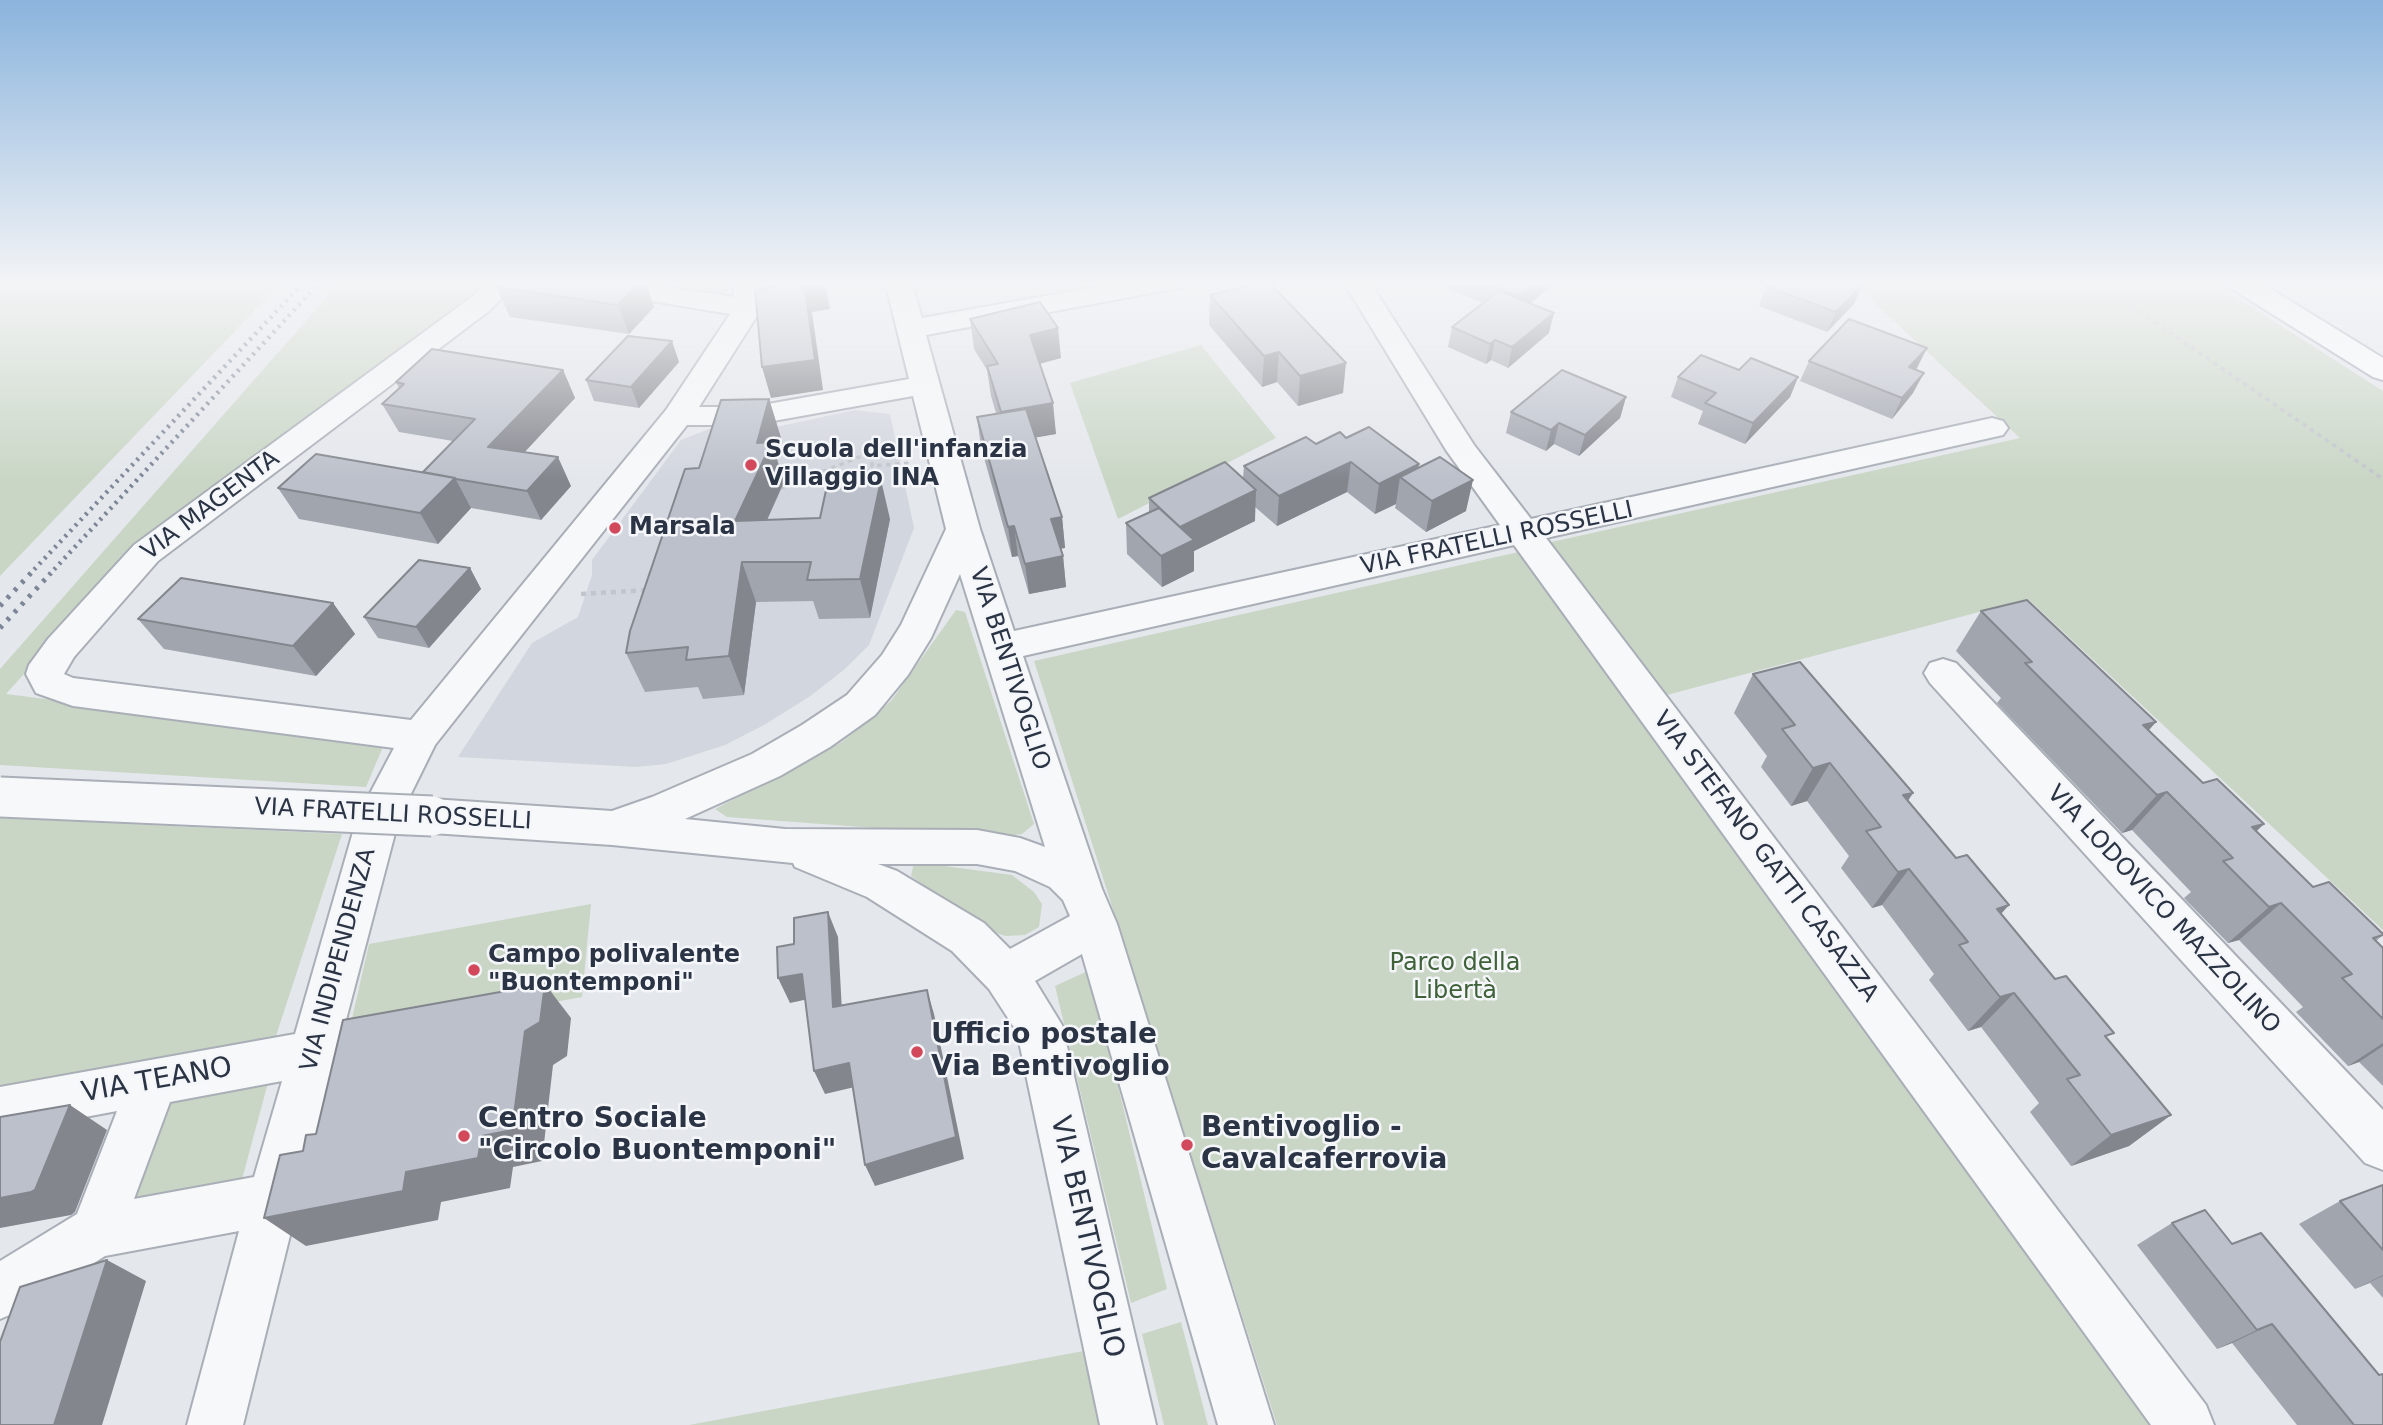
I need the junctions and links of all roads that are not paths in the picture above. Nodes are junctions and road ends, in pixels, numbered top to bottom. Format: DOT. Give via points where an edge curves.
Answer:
graph roads {
  1 [pos="422,348"];
  2 [pos="717,348"];
  3 [pos="915,348"];
  4 [pos="1398,348"];
  5 [pos="2345,348"];
  6 [pos="2383,371"];
  7 [pos="924,385"];
  8 [pos="678,416"];
  9 [pos="1992,428"];
  10 [pos="963,529"];
  11 [pos="1524,533"];
  12 [pos="1002,646"];
  13 [pos="1944,673"];
  14 [pos="419,736"];
  15 [pos="0,797"];
  16 [pos="612,828"];
  17 [pos="785,846"];
  18 [pos="1088,907"];
  19 [pos="1005,975"];
  20 [pos="314,1053"];
  21 [pos="153,1082"];
  22 [pos="0,1110"];
  23 [pos="2383,1146"];
  24 [pos="273,1199"];
  25 [pos="96,1232"];
  26 [pos="0,1293"];
  27 [pos="215,1425"];
  28 [pos="1128,1425"];
  29 [pos="1246,1425"];
  30 [pos="2186,1425"];
  1 -- 14 [label="street, VIA MAGENTA" via="146,553 55,656 45,674 49,683 73,692"];
  2 -- 8 [label="street, VIA INDIPENDENZA"];
  3 -- 7 [label="street, VIA BENTIVOGLIO"];
  4 -- 11 [label="street, VIA STEFANO GATTI CASAZZA" via="1462,450"];
  5 -- 6 [label="main road"];
  7 -- 8 [label="street" via="761,415"];
  7 -- 10 [label="street, VIA BENTIVOGLIO"];
  8 -- 14 [label="street, VIA INDIPENDENZA"];
  9 -- 11 [label="street, VIA FRATELLI ROSSELLI"];
  10 -- 12 [label="street, VIA BENTIVOGLIO"];
  10 -- 16 [label="street, VIA BENTIVOGLIO" via="918,629 861,705 766,765"];
  11 -- 12 [label="street, VIA FRATELLI ROSSELLI"];
  11 -- 30 [label="street, VIA STEFANO GATTI CASAZZA"];
  12 -- 18 [label="street, VIA BENTIVOGLIO"];
  13 -- 23 [label="street, VIA LODOVICO MAZZOLINO"];
  14 -- 20 [label="street, VIA INDIPENDENZA" via="378,818"];
  15 -- 16 [label="street, VIA FRATELLI ROSSELLI, bridge"];
  16 -- 17 [label="street, VIA FRATELLI ROSSELLI"];
  17 -- 18 [label="street" via="998,849 1065,874"];
  17 -- 19 [label="street, VIA BENTIVOGLIO" via="883,884 968,937"];
  18 -- 19 [label="street"];
  18 -- 29 [label="street, VIA BENTIVOGLIO"];
  19 -- 28 [label="street, VIA BENTIVOGLIO" via="1039,1025"];
  20 -- 21 [label="street, VIA TEANO"];
  20 -- 24 [label="street, VIA INDIPENDENZA"];
  21 -- 22 [label="street, VIA TEANO"];
  21 -- 25 [label="street"];
  24 -- 25 [label="street"];
  24 -- 27 [label="street, VIA INDIPENDENZA"];
  25 -- 26 [label="street"];
}
